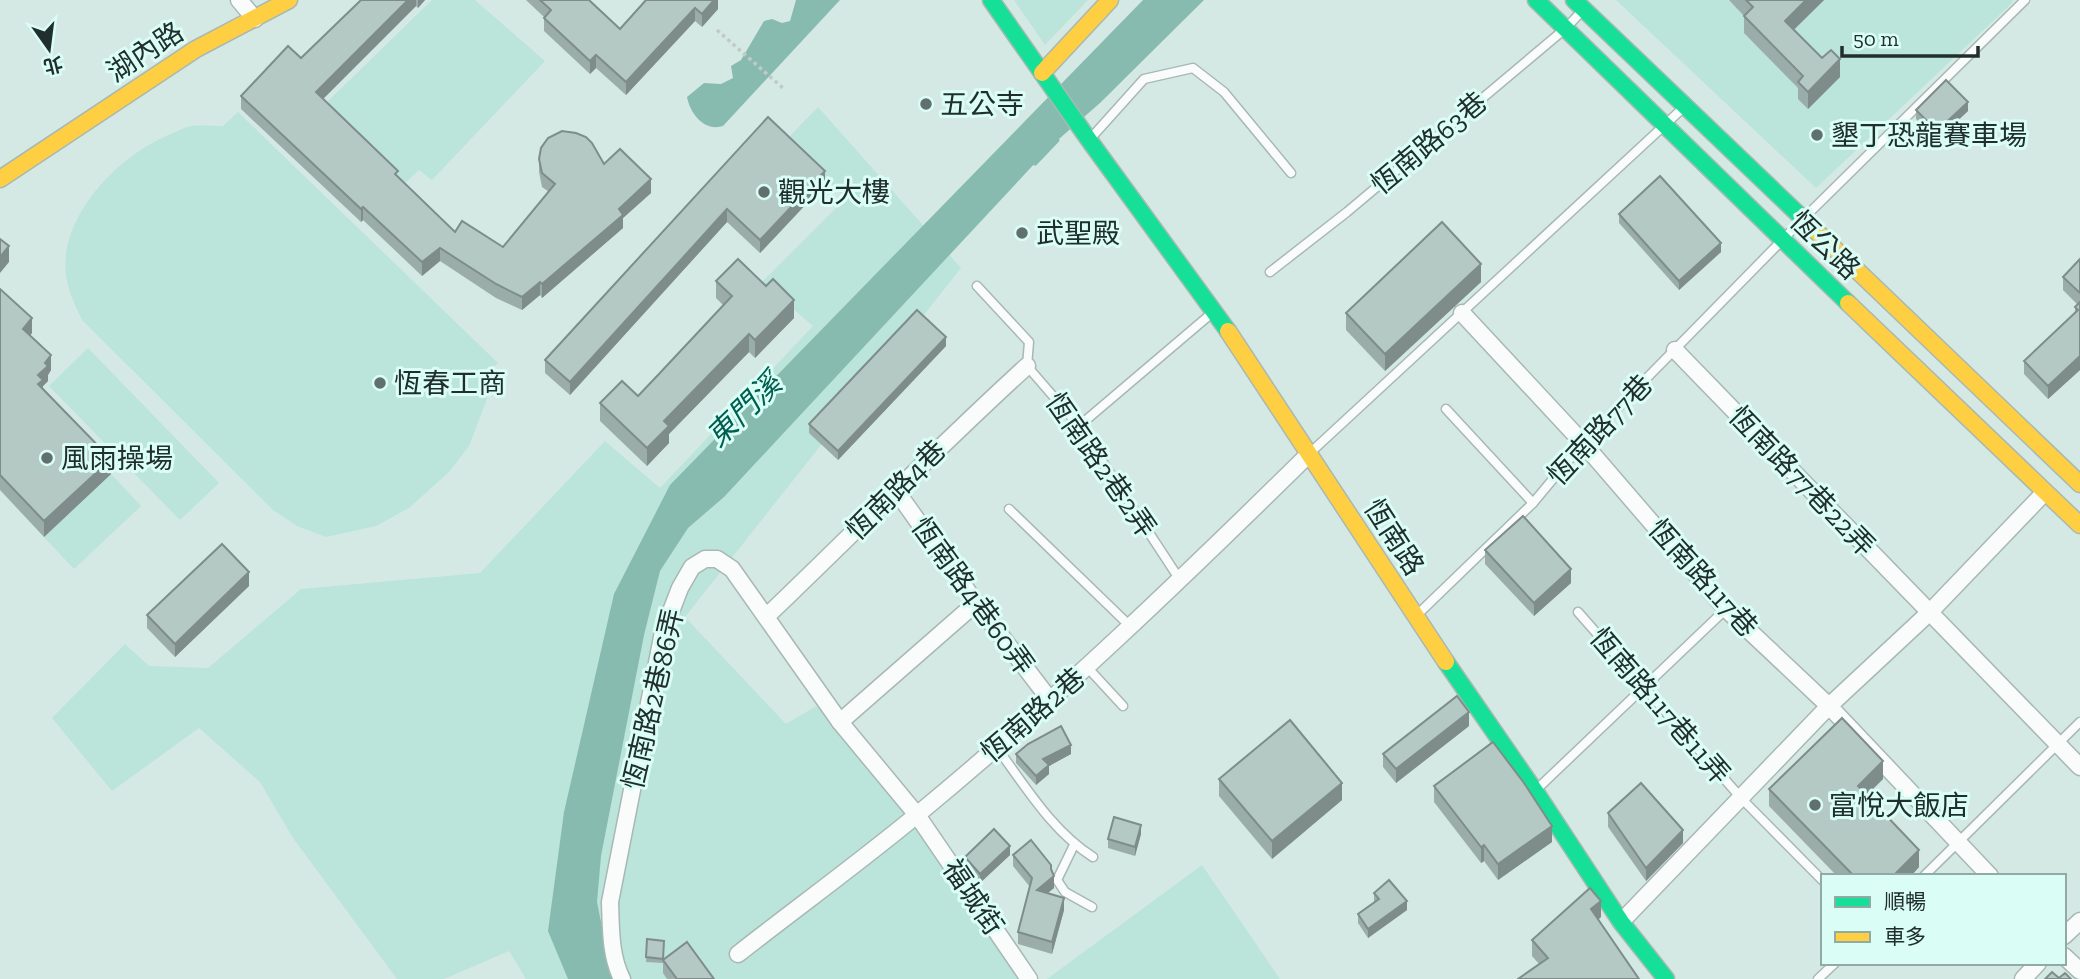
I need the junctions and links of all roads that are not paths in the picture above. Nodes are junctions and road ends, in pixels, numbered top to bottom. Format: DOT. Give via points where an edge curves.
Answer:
graph roads {
  1 [pos="239,0"];
  2 [pos="289,0"];
  3 [pos="991,0"];
  4 [pos="1110,0"];
  5 [pos="1536,0"];
  6 [pos="2025,0"];
  7 [pos="1579,4"];
  8 [pos="255,19"];
  9 [pos="1566,28"];
  10 [pos="1042,73"];
  11 [pos="1684,107"];
  12 [pos="1664,126"];
  13 [pos="1089,140"];
  14 [pos="1291,173"];
  15 [pos="0,179"];
  16 [pos="1802,220"];
  17 [pos="1783,241"];
  18 [pos="1270,272"];
  19 [pos="977,286"];
  20 [pos="1215,311"];
  21 [pos="1461,313"];
  22 [pos="1675,350"];
  23 [pos="1027,366"];
  24 [pos="1447,409"];
  25 [pos="1079,426"];
  26 [pos="1583,443"];
  27 [pos="1309,454"];
  28 [pos="2080,484"];
  29 [pos="2049,489"];
  30 [pos="897,492"];
  31 [pos="1533,503"];
  32 [pos="1009,509"];
  33 [pos="2080,525"];
  34 [pos="1180,580"];
  35 [pos="976,603"];
  36 [pos="1726,609"];
  37 [pos="1578,612"];
  38 [pos="1930,612"];
  39 [pos="767,616"];
  40 [pos="1414,617"];
  41 [pos="1131,626"];
  42 [pos="1087,667"];
  43 [pos="1643,688"];
  44 [pos="1049,700"];
  45 [pos="1123,706"];
  46 [pos="1829,706"];
  47 [pos="839,722"];
  48 [pos="2080,722"];
  49 [pos="2059,743"];
  50 [pos="996,748"];
  51 [pos="2080,767"];
  52 [pos="1535,791"];
  53 [pos="1742,799"];
  54 [pos="917,816"];
  55 [pos="1958,842"];
  56 [pos="1074,845"];
  57 [pos="1093,857"];
  58 [pos="1926,874"];
  59 [pos="1988,874"];
  60 [pos="1821,879"];
  61 [pos="1091,907"];
  62 [pos="2080,921"];
  63 [pos="1621,922"];
  64 [pos="2066,934"];
  65 [pos="738,954"];
  66 [pos="2066,958"];
  67 [pos="1833,965"];
  68 [pos="2036,965"];
  69 [pos="2080,971"];
  70 [pos="622,979"];
  71 [pos="1029,979"];
  72 [pos="1666,979"];
  73 [pos="1818,979"];
  74 [pos="2023,979"];
  1 -- 8 [label="street"];
  2 -- 8 [label="street, 湖內路"];
  3 -- 10 [label="street"];
  4 -- 10 [label="street"];
  5 -- 9 [label="street, 恆公路"];
  6 -- 16 [label="lane, 恆南路77巷"];
  7 -- 9 [label="lane, 恆南路63巷"];
  7 -- 11 [label="street, 恆公路"];
  8 -- 15 [label="street, 湖內路" via="196,49"];
  9 -- 12 [label="street, 恆公路"];
  9 -- 18 [label="lane, 恆南路63巷"];
  10 -- 13 [label="street, 恆南路"];
  11 -- 12 [label="lane"];
  11 -- 16 [label="street, 恆公路"];
  12 -- 17 [label="street, 恆公路"];
  12 -- 21 [label="lane"];
  13 -- 14 [label="lane" via="1144,79 1193,68 1224,92"];
  13 -- 20 [label="street, 恆南路"];
  16 -- 17 [label="lane, 恆南路77巷"];
  16 -- 28 [label="street, 恆公路" via="2064,475"];
  17 -- 22 [label="lane, 恆南路77巷"];
  17 -- 29 [label="street, 恆公路"];
  19 -- 23 [label="lane, 恆南路2巷2弄" via="1029,342"];
  20 -- 25 [label="lane"];
  20 -- 27 [label="street, 恆南路"];
  21 -- 26 [label="street, 恆南路117巷"];
  21 -- 27 [label="lane"];
  22 -- 26 [label="lane, 恆南路77巷"];
  22 -- 38 [label="street, 恆南路77巷22弄"];
  23 -- 25 [label="lane, 恆南路2巷2弄"];
  23 -- 30 [label="street, 恆南路4巷"];
  24 -- 31 [label="lane"];
  25 -- 34 [label="lane, 恆南路2巷2弄"];
  26 -- 31 [label="lane, 恆南路77巷"];
  26 -- 36 [label="street, 恆南路117巷"];
  27 -- 34 [label="street, 恆南路2巷"];
  27 -- 40 [label="street, 恆南路"];
  29 -- 33 [label="street, 恆公路"];
  29 -- 38 [label="street"];
  30 -- 35 [label="street, 恆南路4巷60弄"];
  30 -- 39 [label="street, 恆南路4巷"];
  31 -- 40 [label="lane, 恆南路77巷"];
  32 -- 41 [label="lane"];
  34 -- 41 [label="street, 恆南路2巷"];
  35 -- 44 [label="street, 恆南路4巷60弄"];
  35 -- 47 [label="street"];
  36 -- 43 [label="lane"];
  36 -- 46 [label="street, 恆南路117巷"];
  37 -- 43 [label="lane, 恆南路117巷11弄"];
  38 -- 46 [label="street"];
  38 -- 49 [label="street, 恆南路77巷22弄"];
  39 -- 47 [label="street, 恆南路2巷86弄"];
  39 -- 70 [label="street, 恆南路2巷86弄" via="732,569 717,559 705,559 692,567 680,588 663,632 610,902 611,938"];
  40 -- 52 [label="street, 恆南路"];
  41 -- 42 [label="street, 恆南路2巷"];
  42 -- 44 [label="street, 恆南路2巷"];
  42 -- 45 [label="lane"];
  43 -- 52 [label="lane"];
  43 -- 53 [label="lane, 恆南路117巷11弄"];
  44 -- 50 [label="street, 恆南路2巷"];
  46 -- 53 [label="street"];
  46 -- 55 [label="street, 恆南路117巷"];
  47 -- 54 [label="street, 恆南路2巷86弄"];
  48 -- 49 [label="lane"];
  49 -- 51 [label="street, 恆南路77巷22弄"];
  49 -- 55 [label="lane"];
  50 -- 54 [label="street, 恆南路2巷"];
  50 -- 56 [label="lane"];
  52 -- 63 [label="street, 恆南路"];
  53 -- 60 [label="lane, 恆南路117巷11弄"];
  53 -- 63 [label="street"];
  54 -- 65 [label="street, 恆南路2巷"];
  54 -- 71 [label="street, 福城街"];
  55 -- 58 [label="lane"];
  55 -- 59 [label="street, 恆南路117巷"];
  56 -- 57 [label="lane"];
  56 -- 61 [label="lane" via="1057,880 1065,891"];
  62 -- 64 [label="street"];
  63 -- 72 [label="street, 恆南路"];
  66 -- 69 [label="street"];
  67 -- 73 [label="lane"];
  68 -- 74 [label="street"];
}
